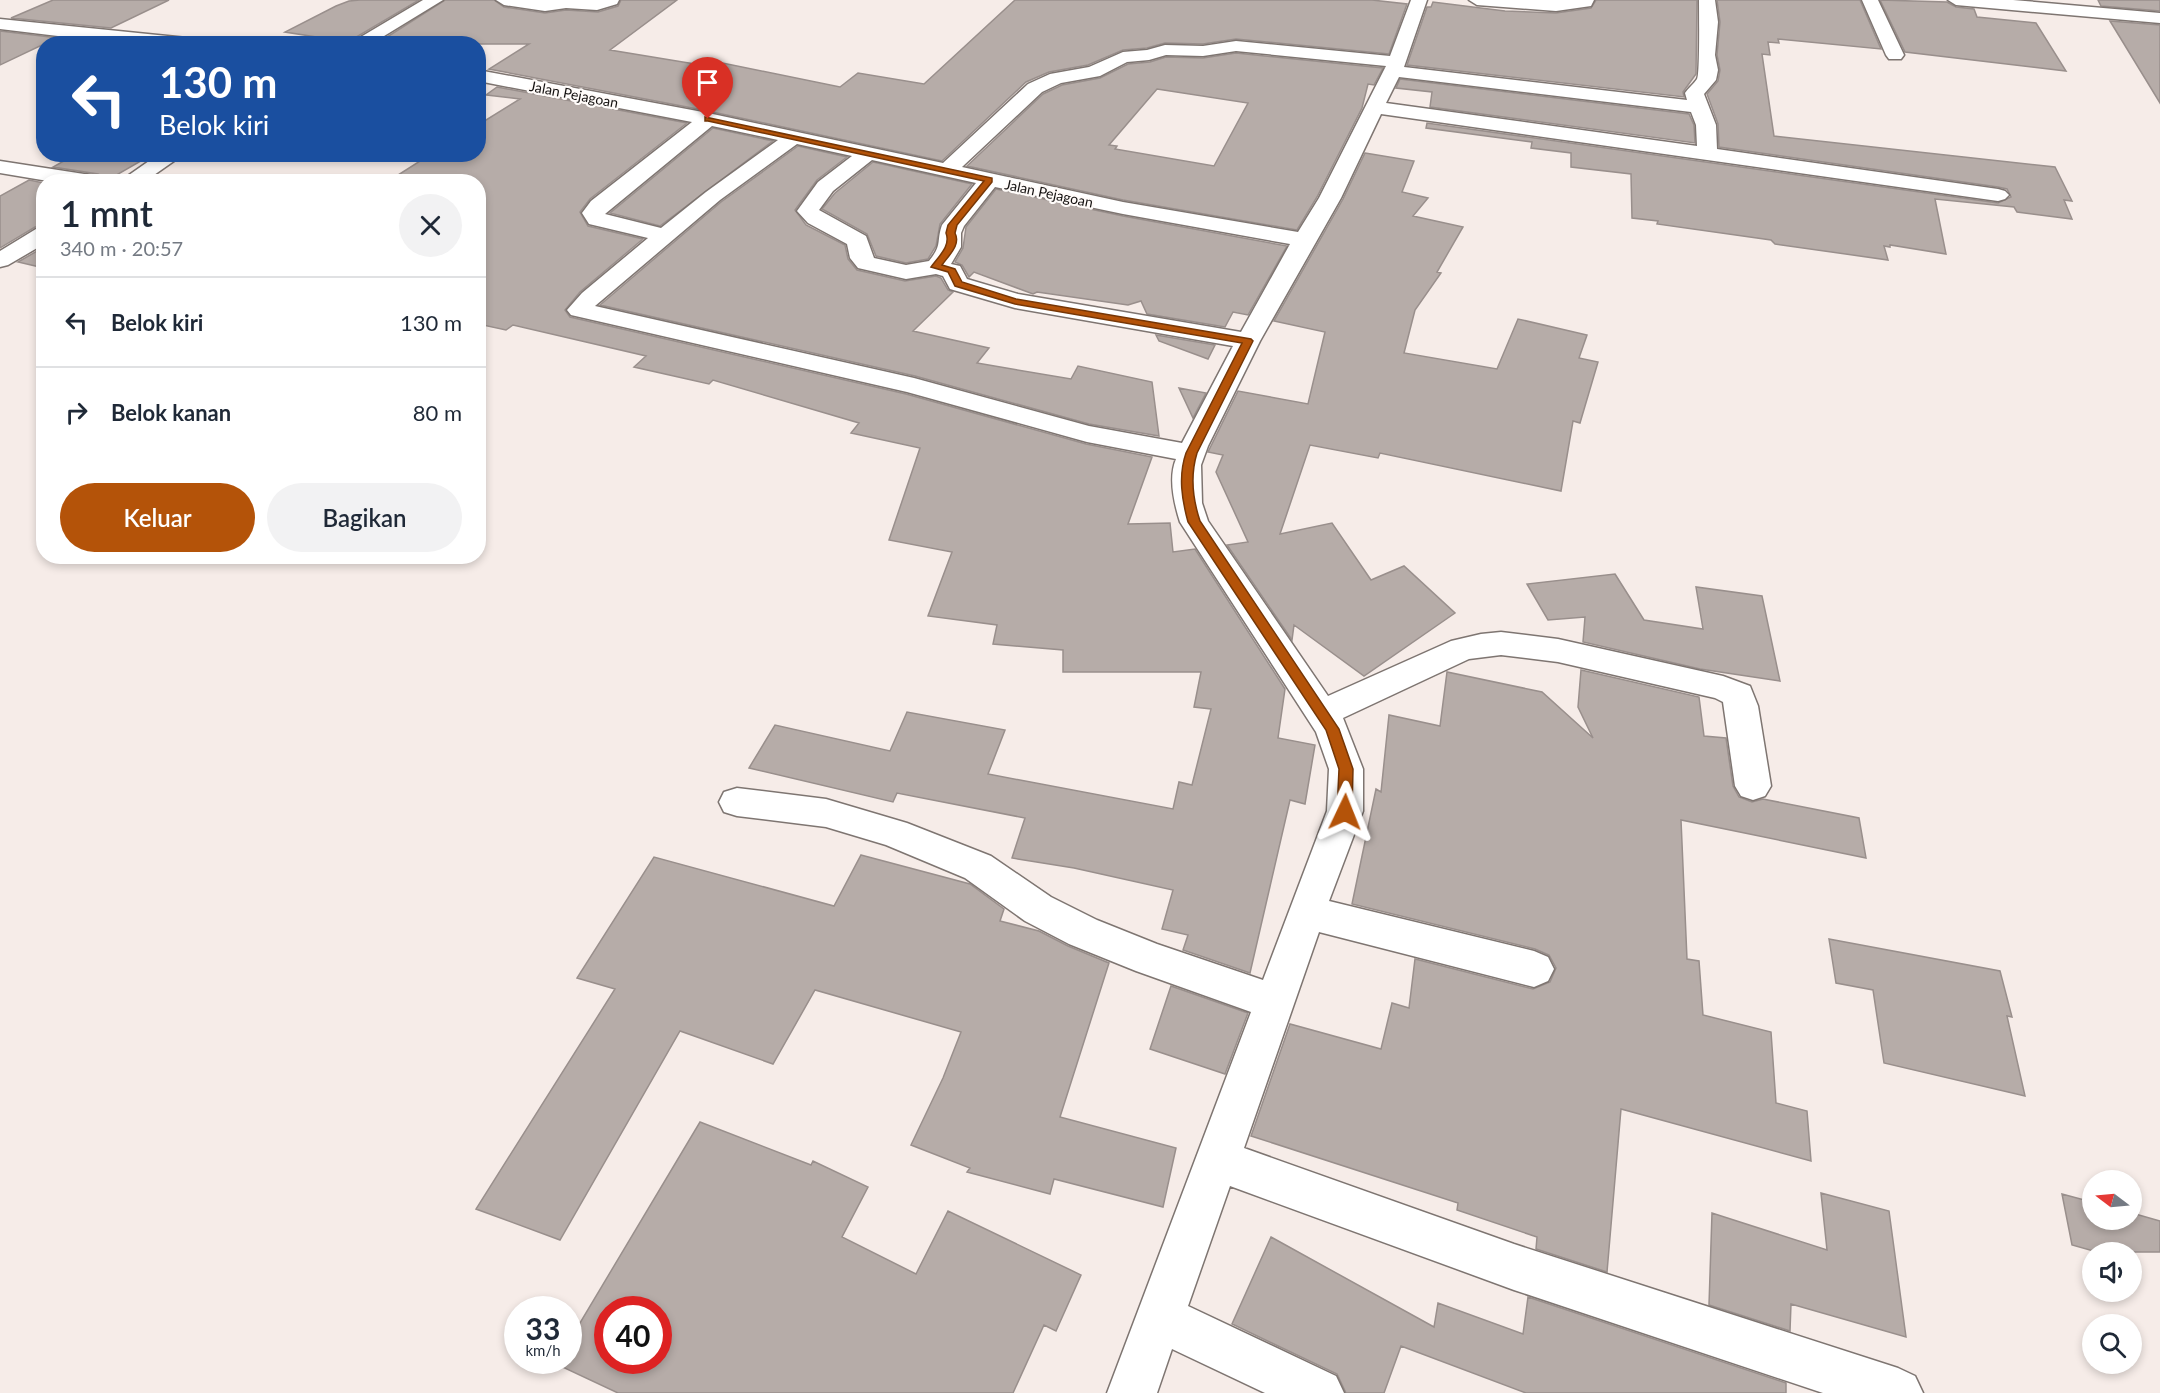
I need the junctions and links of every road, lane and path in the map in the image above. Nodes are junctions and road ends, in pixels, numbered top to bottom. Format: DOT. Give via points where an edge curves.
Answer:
graph roads {
  1 [pos="435,0"];
  2 [pos="504,0"];
  3 [pos="611,0"];
  4 [pos="1419,0"];
  5 [pos="1477,0"];
  6 [pos="1586,0"];
  7 [pos="1707,0"];
  8 [pos="1870,0"];
  9 [pos="1956,0"];
  10 [pos="2074,5"];
  11 [pos="2160,18"];
  12 [pos="0,24"];
  13 [pos="37,28"];
  14 [pos="117,36"];
  15 [pos="371,36"];
  16 [pos="9,44"];
  17 [pos="1895,55"];
  18 [pos="1395,66"];
  19 [pos="486,77"];
  20 [pos="1375,107"];
  21 [pos="1699,107"];
  22 [pos="708,119"];
  23 [pos="793,138"];
  24 [pos="1707,153"];
  25 [pos="867,154"];
  26 [pos="161,162"];
  27 [pos="0,167"];
  28 [pos="946,171"];
  29 [pos="45,174"];
  30 [pos="142,174"];
  31 [pos="989,180"];
  32 [pos="1998,195"];
  33 [pos="666,236"];
  34 [pos="36,239"];
  35 [pos="1304,240"];
  36 [pos="0,260"];
  37 [pos="936,267"];
  38 [pos="1248,341"];
  39 [pos="1191,453"];
  40 [pos="1322,713"];
  41 [pos="1753,786"];
  42 [pos="737,802"];
  43 [pos="1306,912"];
  44 [pos="1534,969"];
  45 [pos="1275,1002"];
  46 [pos="1218,1160"];
  47 [pos="1160,1318"];
  48 [pos="1132,1393"];
  49 [pos="1319,1393"];
  50 [pos="1898,1393"];
  1 -- 15 [label="street"];
  2 -- 3 [label="street" via="545,6 597,5"];
  4 -- 18 [label="street"];
  5 -- 6 [label="street" via="1566,7"];
  7 -- 21 [label="street" via="1709,70 1707,80 1694,93"];
  8 -- 17 [label="street"];
  9 -- 10 [label="street"];
  10 -- 11 [label="street"];
  12 -- 13 [label="street"];
  13 -- 14 [label="street"];
  13 -- 16 [label="street"];
  18 -- 20 [label="street"];
  18 -- 21 [label="street"];
  18 -- 28 [label="street" via="1236,46 1123,57 1094,72 1056,78 1035,88"];
  19 -- 22 [label="street, Jalan Pejagoan"];
  20 -- 24 [label="street"];
  20 -- 35 [label="street" via="1330,198"];
  21 -- 24 [label="street" via="1706,124"];
  22 -- 23 [label="street, Jalan Pejagoan"];
  22 -- 33 [label="street" via="593,213 597,219"];
  23 -- 25 [label="street, Jalan Pejagoan"];
  23 -- 33 [label="street"];
  24 -- 32 [label="street"];
  25 -- 28 [label="street, Jalan Pejagoan"];
  25 -- 37 [label="street" via="826,188 808,210 858,241 866,263 906,272"];
  26 -- 30 [label="street"];
  27 -- 29 [label="street"];
  28 -- 31 [label="street, Jalan Pejagoan"];
  31 -- 35 [label="street, Jalan Pejagoan"];
  31 -- 37 [label="street" via="953,225 951,246"];
  33 -- 39 [label="street" via="579,310 914,386 1087,434"];
  34 -- 36 [label="street"];
  35 -- 38 [label="street"];
  37 -- 38 [label="street" via="952,271 958,284 1015,301"];
  38 -- 39 [label="street"];
  39 -- 40 [label="street" via="1187,465 1188,502 1194,522"];
  40 -- 41 [label="street" via="1462,649 1482,644 1547,647 1723,688 1738,695"];
  40 -- 43 [label="street" via="1346,769 1345,812"];
  42 -- 45 [label="street" via="826,813 894,833 978,867 1038,909 1083,932"];
  43 -- 44 [label="street"];
  43 -- 45 [label="street"];
  45 -- 46 [label="street"];
  46 -- 47 [label="street"];
  46 -- 50 [label="street" via="1514,1267"];
  47 -- 48 [label="street"];
  47 -- 49 [label="street"];
}
